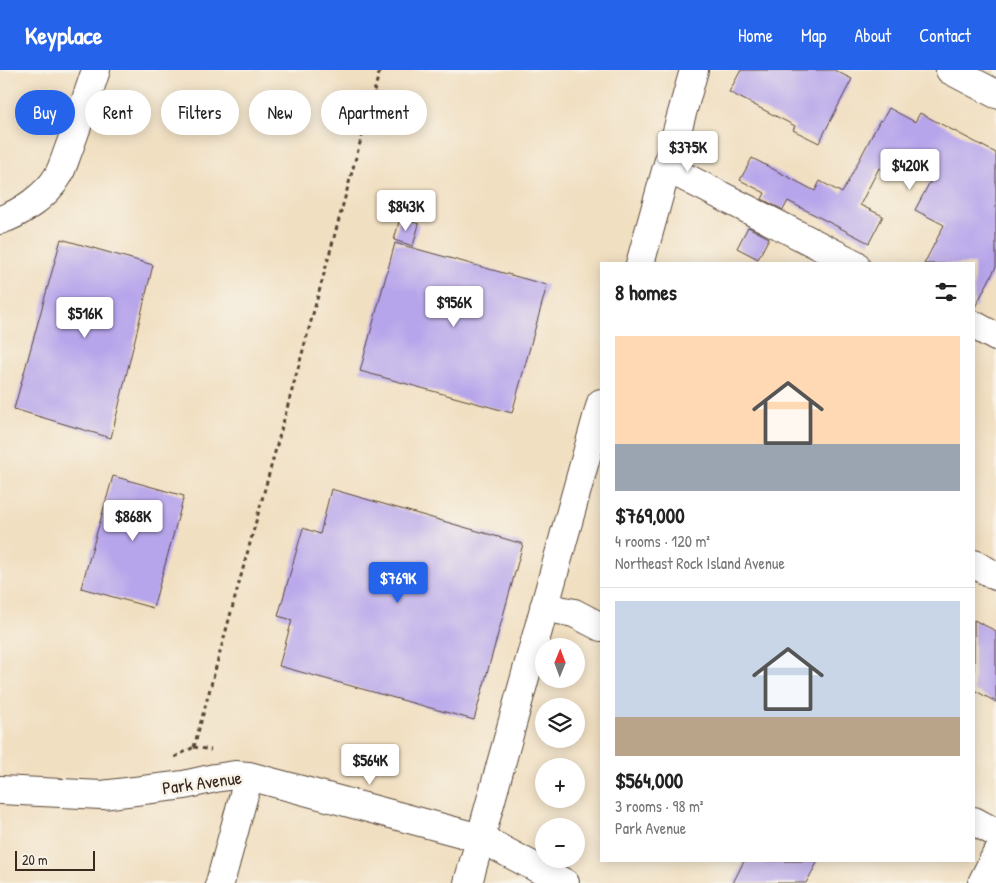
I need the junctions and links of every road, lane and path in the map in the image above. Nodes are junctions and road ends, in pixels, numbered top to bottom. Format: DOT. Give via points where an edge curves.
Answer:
graph roads {
  1 [pos="96,70"];
  2 [pos="380,70"];
  3 [pos="694,70"];
  4 [pos="950,70"];
  5 [pos="996,94"];
  6 [pos="667,168"];
  7 [pos="0,220"];
  8 [pos="641,262"];
  9 [pos="851,262"];
  10 [pos="975,326"];
  11 [pos="996,336"];
  12 [pos="600,407"];
  13 [pos="975,565"];
  14 [pos="996,576"];
  15 [pos="544,607"];
  16 [pos="600,626"];
  17 [pos="194,747"];
  18 [pos="249,776"];
  19 [pos="0,790"];
  20 [pos="975,822"];
  21 [pos="996,833"];
  22 [pos="480,838"];
  23 [pos="996,855"];
  24 [pos="220,883"];
  25 [pos="468,883"];
  26 [pos="564,883"];
  27 [pos="982,883"];
  1 -- 7 [label="street" via="58,176 32,203"];
  2 -- 17 [label="path"];
  3 -- 6 [label="street"];
  4 -- 5 [label="street"];
  6 -- 8 [label="street"];
  6 -- 9 [label="street"];
  10 -- 11 [label="street"];
  12 -- 15 [label="street"];
  13 -- 14 [label="street"];
  15 -- 16 [label="street" via="574,613"];
  15 -- 22 [label="street"];
  18 -- 19 [label="street, Park Avenue" via="235,775 102,796"];
  18 -- 22 [label="street, Park Avenue"];
  18 -- 24 [label="street"];
  20 -- 21 [label="street"];
  22 -- 25 [label="street"];
  22 -- 26 [label="street, Park Avenue"];
  23 -- 27 [label="street"];
}
